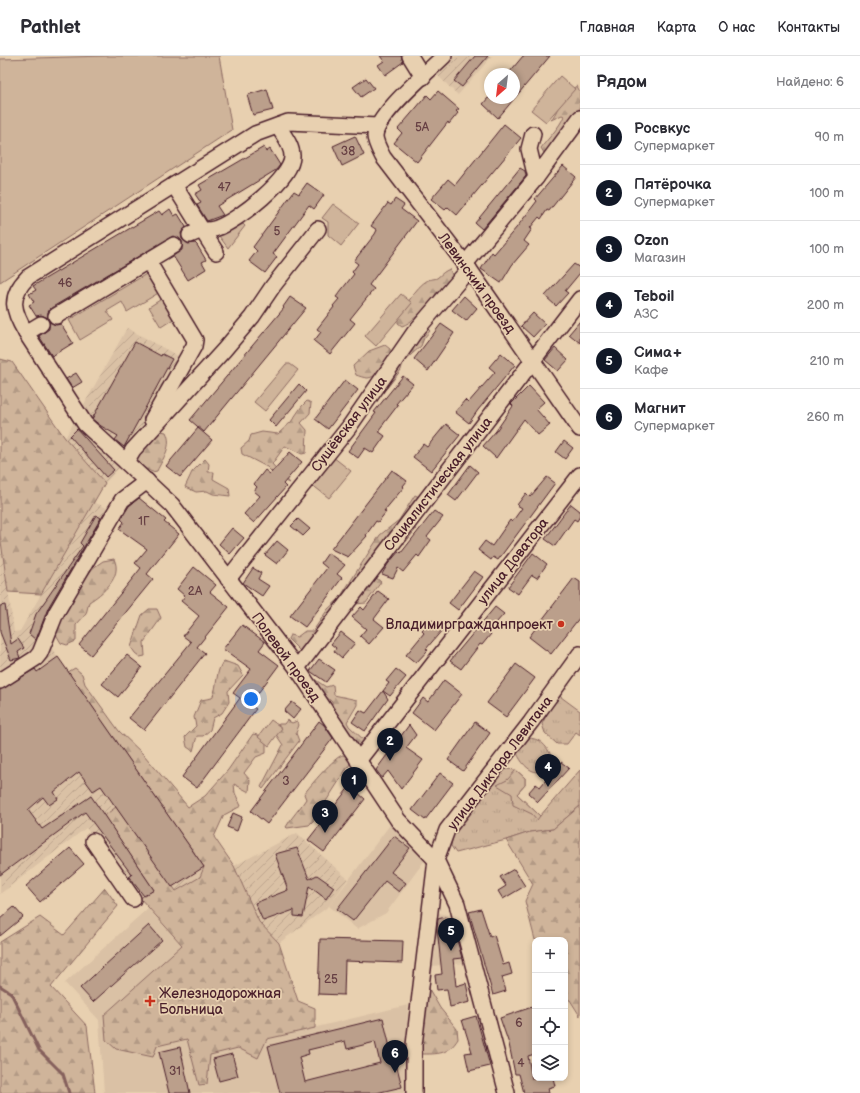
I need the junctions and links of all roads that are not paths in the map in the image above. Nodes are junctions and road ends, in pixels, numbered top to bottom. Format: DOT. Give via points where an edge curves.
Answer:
graph roads {
  1 [pos="410,56"];
  2 [pos="444,56"];
  3 [pos="423,77"];
  4 [pos="580,118"];
  5 [pos="278,126"];
  6 [pos="376,131"];
  7 [pos="533,134"];
  8 [pos="536,178"];
  9 [pos="174,185"];
  10 [pos="318,229"];
  11 [pos="196,233"];
  12 [pos="174,245"];
  13 [pos="216,252"];
  14 [pos="148,261"];
  15 [pos="467,267"];
  16 [pos="580,299"];
  17 [pos="56,316"];
  18 [pos="41,324"];
  19 [pos="26,333"];
  20 [pos="533,361"];
  21 [pos="580,429"];
  22 [pos="140,442"];
  23 [pos="126,462"];
  24 [pos="580,475"];
  25 [pos="147,481"];
  26 [pos="228,579"];
  27 [pos="580,654"];
  28 [pos="296,668"];
  29 [pos="0,681"];
  30 [pos="358,761"];
  31 [pos="93,841"];
  32 [pos="436,860"];
  33 [pos="133,899"];
  34 [pos="414,1093"];
  35 [pos="507,1093"];
  1 -- 3 [label="street"];
  2 -- 3 [label="street"];
  3 -- 6 [label="street" via="409,88"];
  4 -- 8 [label="street, Сущёвская улица"];
  5 -- 6 [label="street, Полевой проезд" via="288,122"];
  5 -- 9 [label="street, Полевой проезд" via="255,134"];
  5 -- 11 [label="street" via="291,148 293,157 281,178 251,209 239,217 216,229"];
  6 -- 15 [label="street, Левинский проезд" via="383,157"];
  7 -- 8 [label="street" via="529,149"];
  8 -- 15 [label="street, Сущёвская улица"];
  9 -- 11 [label="street"];
  9 -- 19 [label="street, Полевой проезд" via="28,276 15,294 14,304 15,313"];
  10 -- 22 [label="street" via="238,334"];
  11 -- 13 [label="street"];
  12 -- 14 [label="street"];
  14 -- 17 [label="street"];
  14 -- 22 [label="street" via="194,340 194,346"];
  15 -- 20 [label="street, Левинский проезд"];
  15 -- 26 [label="street, Сущёвская улица" via="414,333 349,427"];
  16 -- 20 [label="street, Социалистическая улица"];
  18 -- 19 [label="street"];
  19 -- 23 [label="street, Полевой проезд" via="85,424"];
  20 -- 21 [label="street, Левинский проезд"];
  20 -- 28 [label="street, Социалистическая улица"];
  22 -- 23 [label="street"];
  23 -- 25 [label="street, Полевой проезд"];
  24 -- 30 [label="street, улица Доватора"];
  25 -- 26 [label="street, Полевой проезд" via="172,505"];
  25 -- 29 [label="street" via="122,500 56,613 40,653"];
  26 -- 28 [label="street, Полевой проезд"];
  27 -- 32 [label="street, улица Диктора Левитана" via="447,830"];
  28 -- 30 [label="street, Полевой проезд"];
  30 -- 32 [label="street, Полевой проезд" via="398,820"];
  31 -- 33 [label="street"];
  32 -- 34 [label="street, улица Диктора Левитана" via="414,1045"];
  32 -- 35 [label="street, Полевой проезд" via="457,904"];
}
